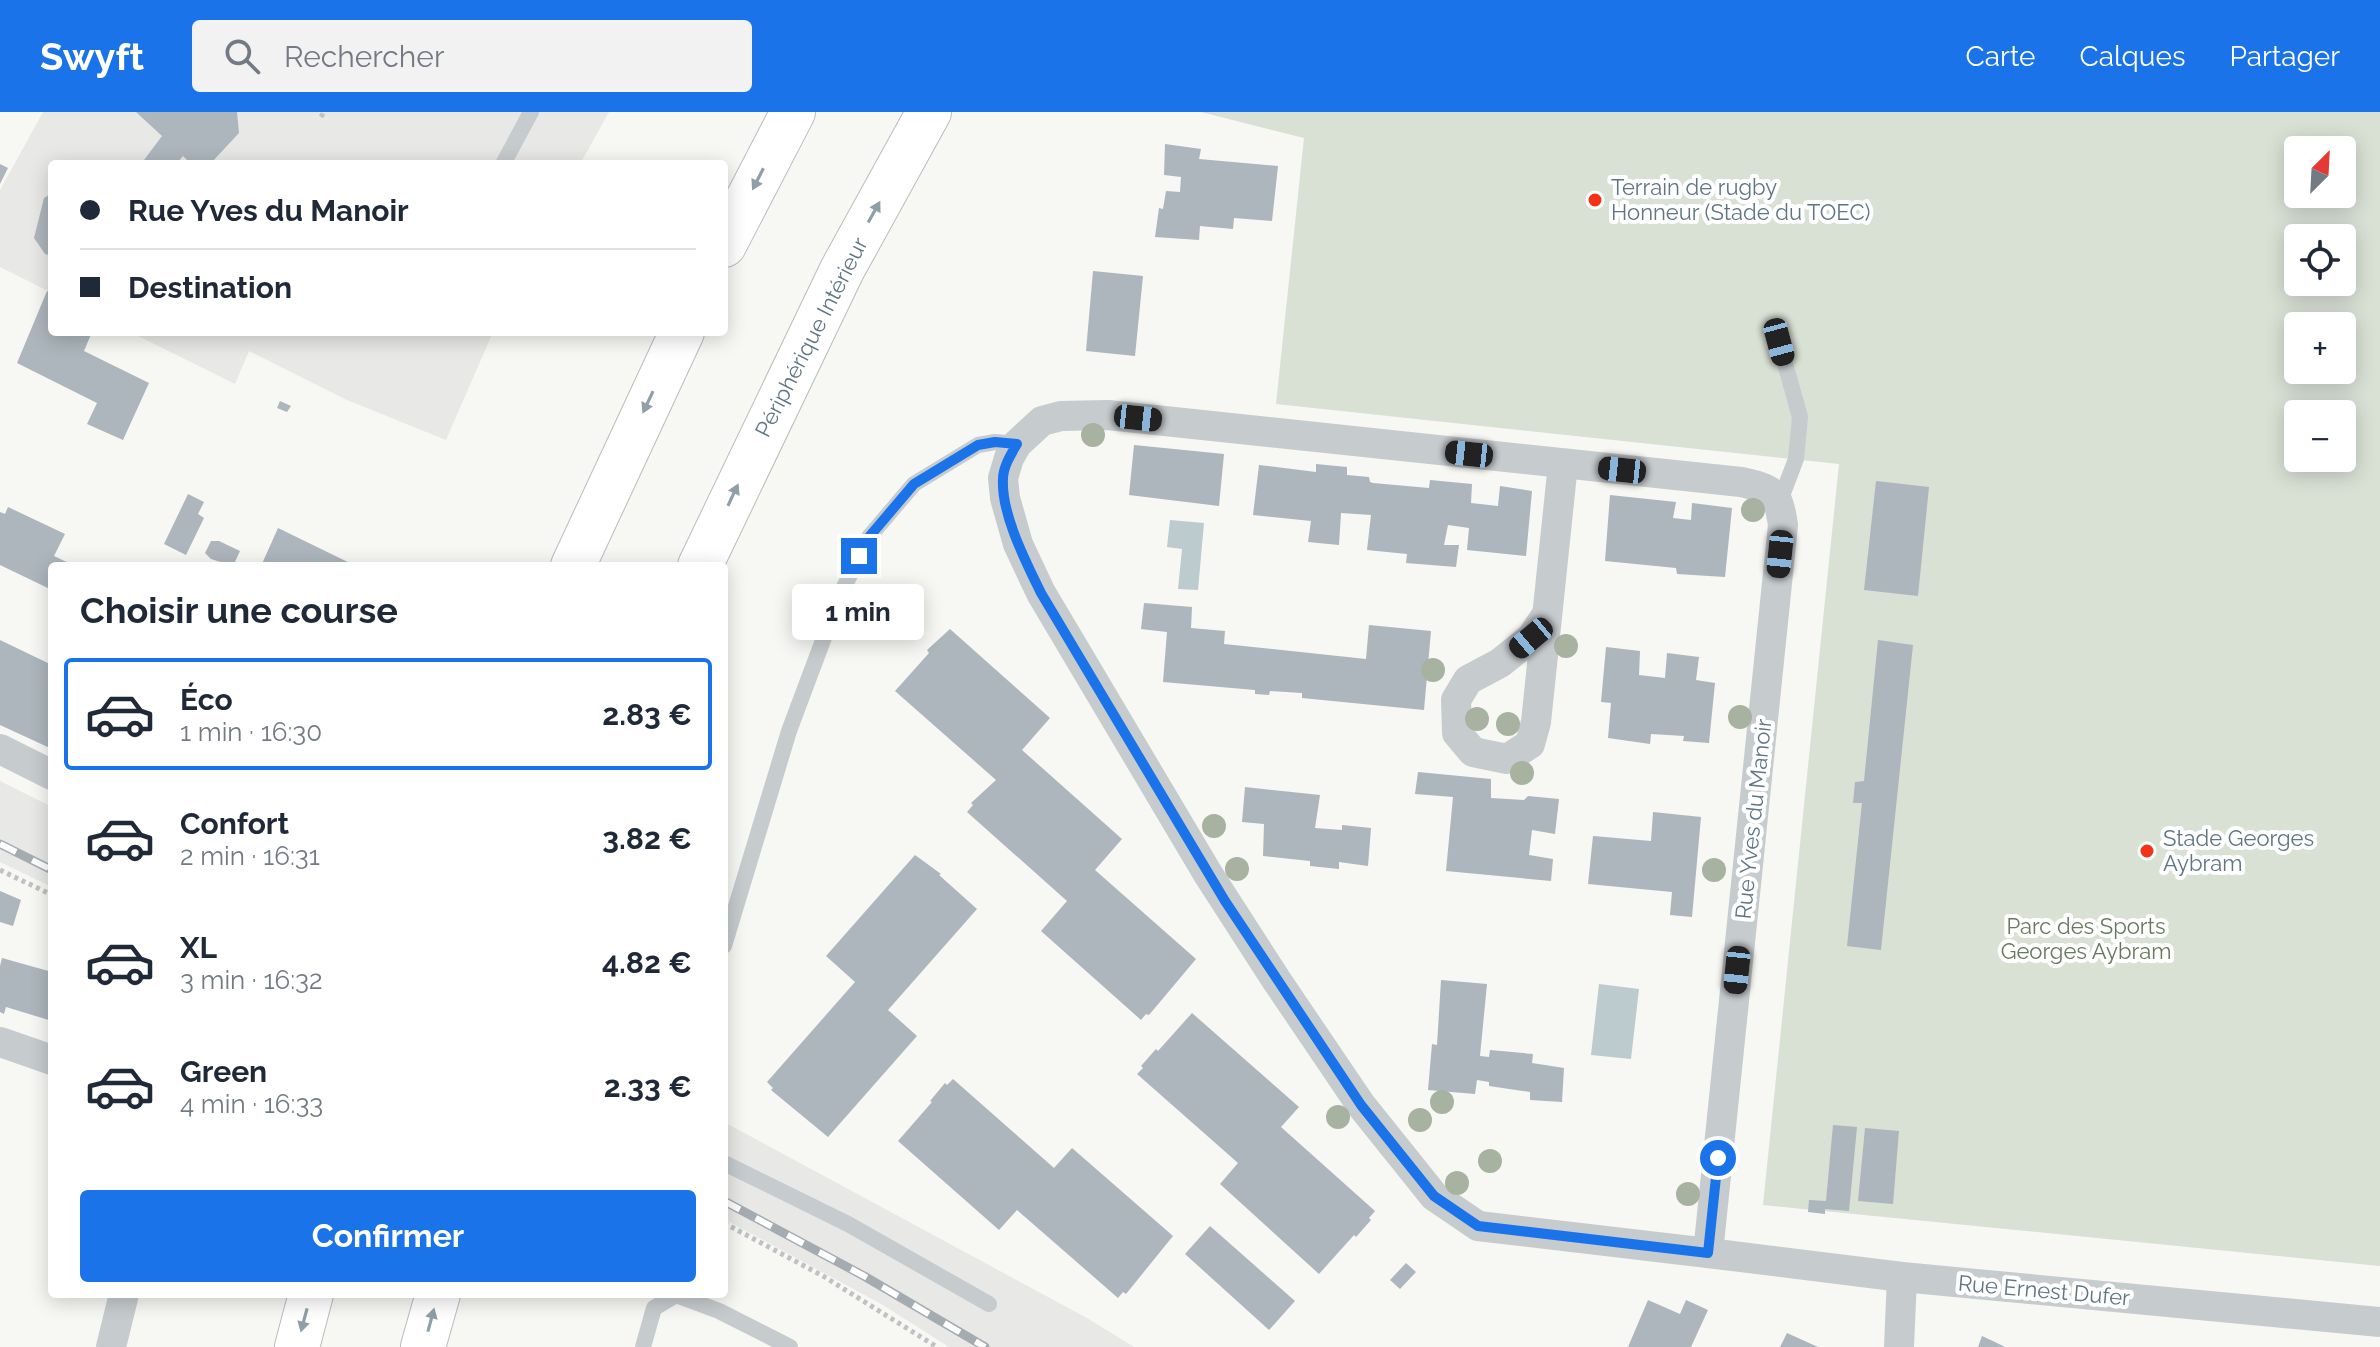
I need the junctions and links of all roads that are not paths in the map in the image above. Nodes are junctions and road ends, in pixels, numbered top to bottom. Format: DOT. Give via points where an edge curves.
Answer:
graph roads {
  1 [pos="531,112"];
  2 [pos="793,112"];
  3 [pos="929,112"];
  4 [pos="505,160"];
  5 [pos="728,237"];
  6 [pos="680,336"];
  7 [pos="1779,342"];
  8 [pos="1017,444"];
  9 [pos="1563,464"];
  10 [pos="1780,501"];
  11 [pos="575,562"];
  12 [pos="702,562"];
  13 [pos="1547,614"];
  14 [pos="0,749"];
  15 [pos="48,773"];
  16 [pos="728,933"];
  17 [pos="0,1042"];
  18 [pos="48,1059"];
  19 [pos="728,1165"];
  20 [pos="1708,1253"];
  21 [pos="1902,1277"];
  22 [pos="123,1298"];
  23 [pos="310,1298"];
  24 [pos="437,1298"];
  25 [pos="671,1298"];
  26 [pos="684,1298"];
  27 [pos="989,1304"];
  28 [pos="2380,1322"];
  29 [pos="111,1347"];
  30 [pos="297,1347"];
  31 [pos="423,1347"];
  32 [pos="643,1347"];
  33 [pos="790,1347"];
  34 [pos="1899,1347"];
  1 -- 4 [label="lane"];
  2 -- 5 [label="highway, one-way"];
  12 -- 3 [label="highway, Périphérique Intérieur, one-way" via="842,270"];
  6 -- 11 [label="highway, one-way"];
  7 -- 10 [label="lane" via="1800,417 1796,459"];
  8 -- 9 [label="street" via="1042,421 1108,415"];
  8 -- 16 [label="lane" via="978,445 914,484 869,537 840,595 789,731"];
  8 -- 20 [label="street" via="1003,478 1005,498 1018,544 1041,593 1225,901 1361,1105 1434,1196 1478,1226"];
  9 -- 10 [label="street" via="1741,482 1767,487"];
  9 -- 13 [label="street"];
  10 -- 20 [label="street, Rue Yves du Manoir" via="1783,525"];
  13 -- 13 [label="street" via="1530,744 1507,759 1473,752 1457,733 1456,700 1468,680 1531,638"];
  14 -- 15 [label="street"];
  17 -- 18 [label="street"];
  19 -- 27 [label="lane" via="848,1224"];
  20 -- 21 [label="street, Rue Ernest Dufer"];
  21 -- 28 [label="street, Rue Ernest Dufer"];
  21 -- 34 [label="street"];
  22 -- 29 [label="street"];
  23 -- 30 [label="highway, one-way"];
  31 -- 24 [label="highway, one-way"];
  25 -- 32 [label="lane" via="654,1308"];
  26 -- 33 [label="lane"];
}
